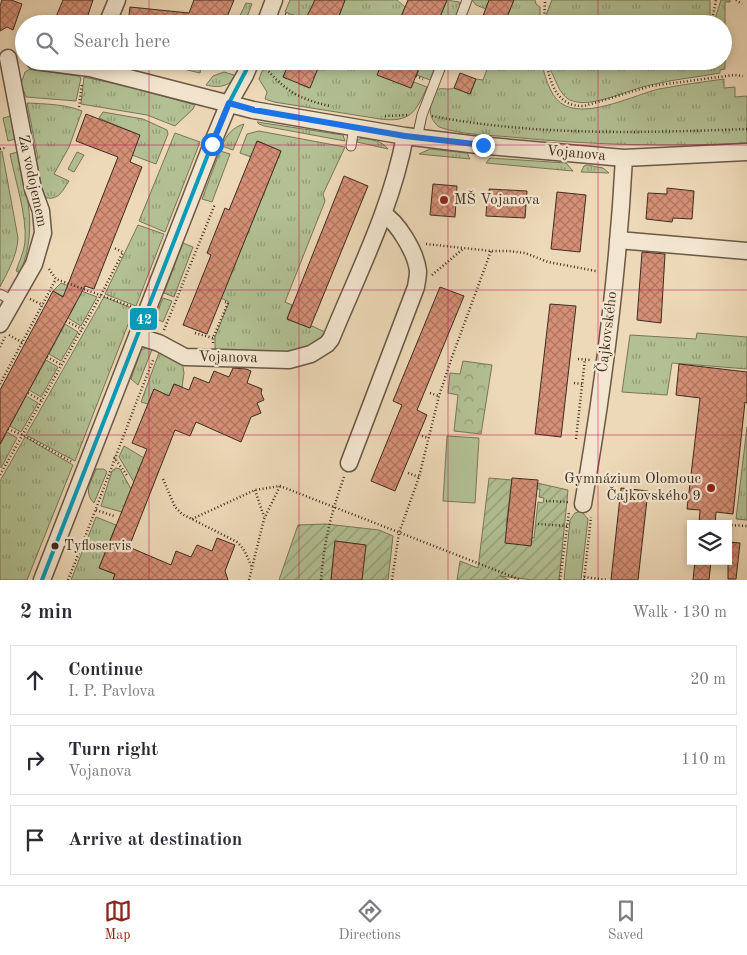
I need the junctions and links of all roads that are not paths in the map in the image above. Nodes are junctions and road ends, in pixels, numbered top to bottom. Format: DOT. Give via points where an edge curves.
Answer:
graph roads {
  1 [pos="117,0"];
  2 [pos="467,0"];
  3 [pos="111,15"];
  4 [pos="461,15"];
  5 [pos="10,58"];
  6 [pos="104,70"];
  7 [pos="249,70"];
  8 [pos="440,70"];
  9 [pos="229,103"];
  10 [pos="354,127"];
  11 [pos="411,137"];
  12 [pos="351,146"];
  13 [pos="747,152"];
  14 [pos="624,158"];
  15 [pos="383,214"];
  16 [pos="618,240"];
  17 [pos="747,251"];
  18 [pos="13,298"];
  19 [pos="0,324"];
  20 [pos="137,336"];
  21 [pos="349,463"];
  22 [pos="579,508"];
  23 [pos="42,580"];
  1 -- 3 [label="street"];
  2 -- 4 [label="lane"];
  5 -- 18 [label="street, Za vodojemem" via="43,233 34,264"];
  6 -- 9 [label="street, Vojanova"];
  7 -- 9 [label="street"];
  8 -- 11 [label="lane"];
  9 -- 10 [label="street, Vojanova"];
  9 -- 20 [label="street"];
  10 -- 11 [label="street, Vojanova"];
  10 -- 12 [label="lane"];
  11 -- 14 [label="street, Vojanova"];
  11 -- 15 [label="street, Vojanova"];
  13 -- 14 [label="street, Vojanova"];
  14 -- 16 [label="street, Čajkovského"];
  15 -- 20 [label="street, Vojanova" via="331,339 311,354 289,360 185,357"];
  15 -- 21 [label="street" via="392,219 416,258 418,273 416,287"];
  16 -- 17 [label="street"];
  16 -- 22 [label="street, Čajkovského" via="593,446"];
  18 -- 19 [label="street, Za vodojemem"];
  20 -- 23 [label="street"];
}
